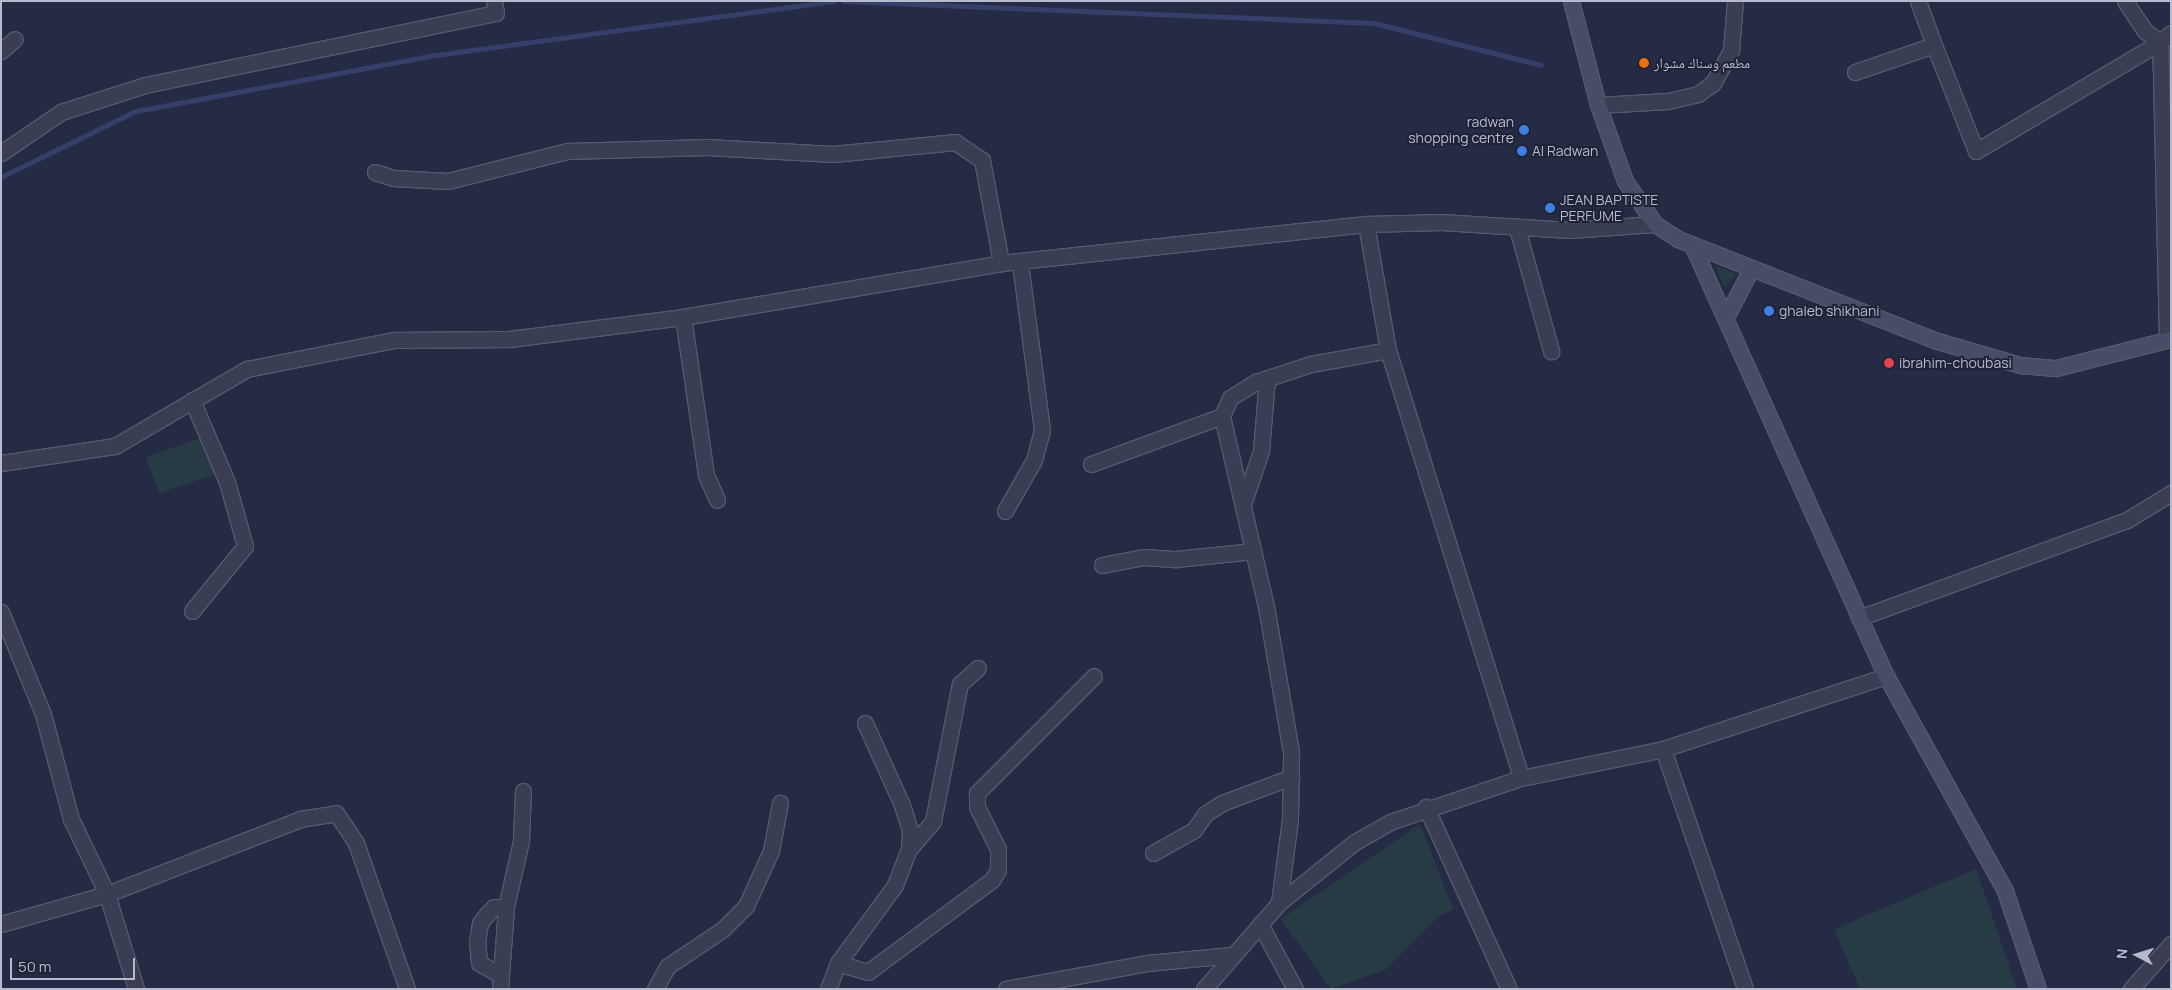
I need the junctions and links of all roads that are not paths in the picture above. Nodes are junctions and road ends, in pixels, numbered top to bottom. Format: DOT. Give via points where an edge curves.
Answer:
graph roads {
  1 [pos="494,1"];
  2 [pos="1571,1"];
  3 [pos="1735,1"];
  4 [pos="1918,1"];
  5 [pos="2125,1"];
  6 [pos="2165,38"];
  7 [pos="15,39"];
  8 [pos="1934,45"];
  9 [pos="1,51"];
  10 [pos="1855,72"];
  11 [pos="1598,105"];
  12 [pos="1,153"];
  13 [pos="375,172"];
  14 [pos="1366,224"];
  15 [pos="1655,224"];
  16 [pos="1517,228"];
  17 [pos="1693,246"];
  18 [pos="1020,262"];
  19 [pos="1001,264"];
  20 [pos="1751,270"];
  21 [pos="683,317"];
  22 [pos="1726,317"];
  23 [pos="2169,339"];
  24 [pos="1388,350"];
  25 [pos="1551,351"];
  26 [pos="1267,378"];
  27 [pos="192,400"];
  28 [pos="1222,416"];
  29 [pos="1,463"];
  30 [pos="1091,464"];
  31 [pos="2171,492"];
  32 [pos="717,500"];
  33 [pos="1243,504"];
  34 [pos="1005,511"];
  35 [pos="1254,551"];
  36 [pos="1102,566"];
  37 [pos="192,611"];
  38 [pos="1,612"];
  39 [pos="1859,618"];
  40 [pos="978,668"];
  41 [pos="1094,676"];
  42 [pos="1886,676"];
  43 [pos="865,723"];
  44 [pos="1663,750"];
  45 [pos="1291,777"];
  46 [pos="1521,778"];
  47 [pos="523,791"];
  48 [pos="780,803"];
  49 [pos="1426,807"];
  50 [pos="909,849"];
  51 [pos="1153,853"];
  52 [pos="107,894"];
  53 [pos="1280,903"];
  54 [pos="506,907"];
  55 [pos="1,924"];
  56 [pos="1260,924"];
  57 [pos="2171,944"];
  58 [pos="1232,955"];
  59 [pos="838,963"];
  60 [pos="500,982"];
  61 [pos="1744,986"];
  62 [pos="136,989"];
  63 [pos="407,989"];
  64 [pos="656,989"];
  65 [pos="828,989"];
  66 [pos="1006,989"];
  67 [pos="1204,989"];
  68 [pos="1295,989"];
  69 [pos="1509,989"];
  70 [pos="2038,989"];
  71 [pos="2131,989"];
  1 -- 12 [label="street" via="496,13 136,88 61,112"];
  2 -- 11 [label="street"];
  3 -- 11 [label="street" via="1731,50 1713,83 1698,94 1668,101"];
  4 -- 8 [label="street"];
  5 -- 6 [label="street" via="2145,31"];
  6 -- 8 [label="street" via="1976,151"];
  6 -- 23 [label="street"];
  7 -- 9 [label="street"];
  8 -- 10 [label="street"];
  11 -- 15 [label="street" via="1625,181"];
  13 -- 19 [label="street" via="393,178 448,181 498,172 567,152 708,147 833,154 955,142 982,160"];
  14 -- 16 [label="street" via="1442,222"];
  14 -- 18 [label="street"];
  14 -- 24 [label="street"];
  15 -- 16 [label="street" via="1570,230"];
  15 -- 17 [label="street"];
  16 -- 25 [label="street"];
  17 -- 20 [label="street"];
  17 -- 22 [label="street"];
  18 -- 19 [label="street"];
  18 -- 34 [label="street" via="1042,430 1034,460"];
  19 -- 21 [label="street"];
  20 -- 22 [label="street"];
  20 -- 23 [label="street" via="1934,340 2020,365 2056,368"];
  21 -- 27 [label="street" via="509,339 394,340 246,369"];
  21 -- 32 [label="street" via="706,475"];
  22 -- 39 [label="street"];
  24 -- 26 [label="street"];
  24 -- 46 [label="street"];
  26 -- 28 [label="street" via="1230,398"];
  26 -- 33 [label="street" via="1261,451"];
  27 -- 29 [label="street" via="114,446"];
  27 -- 37 [label="street" via="227,482 246,546"];
  28 -- 30 [label="street"];
  28 -- 33 [label="street"];
  31 -- 39 [label="street" via="2127,520"];
  33 -- 35 [label="street"];
  35 -- 36 [label="street" via="1176,559 1144,557"];
  35 -- 45 [label="street" via="1288,723"];
  38 -- 52 [label="street" via="43,714 71,819"];
  39 -- 42 [label="street"];
  40 -- 50 [label="street" via="960,684 933,821"];
  41 -- 59 [label="street" via="977,792 978,806 998,849 998,870 992,880 868,972"];
  42 -- 44 [label="street"];
  42 -- 70 [label="street" via="2005,891"];
  43 -- 50 [label="street" via="902,805 910,830"];
  44 -- 46 [label="street"];
  44 -- 61 [label="street"];
  45 -- 51 [label="street" via="1222,803 1205,814 1194,830"];
  45 -- 53 [label="street"];
  46 -- 49 [label="street"];
  47 -- 54 [label="street" via="521,841"];
  48 -- 64 [label="street" via="771,851 746,906 723,929 668,966"];
  49 -- 53 [label="street" via="1355,842"];
  49 -- 69 [label="street"];
  50 -- 59 [label="street" via="895,885"];
  52 -- 55 [label="street"];
  52 -- 62 [label="street"];
  52 -- 63 [label="street" via="300,819 336,813 356,844"];
  53 -- 56 [label="street"];
  54 -- 60 [label="street"];
  54 -- 60 [label="street" via="494,908 487,914 480,923 477,942 479,963"];
  56 -- 58 [label="street"];
  56 -- 68 [label="street"];
  57 -- 71 [label="street"];
  58 -- 66 [label="street" via="1139,964"];
  58 -- 67 [label="street"];
  59 -- 65 [label="street"];
}
